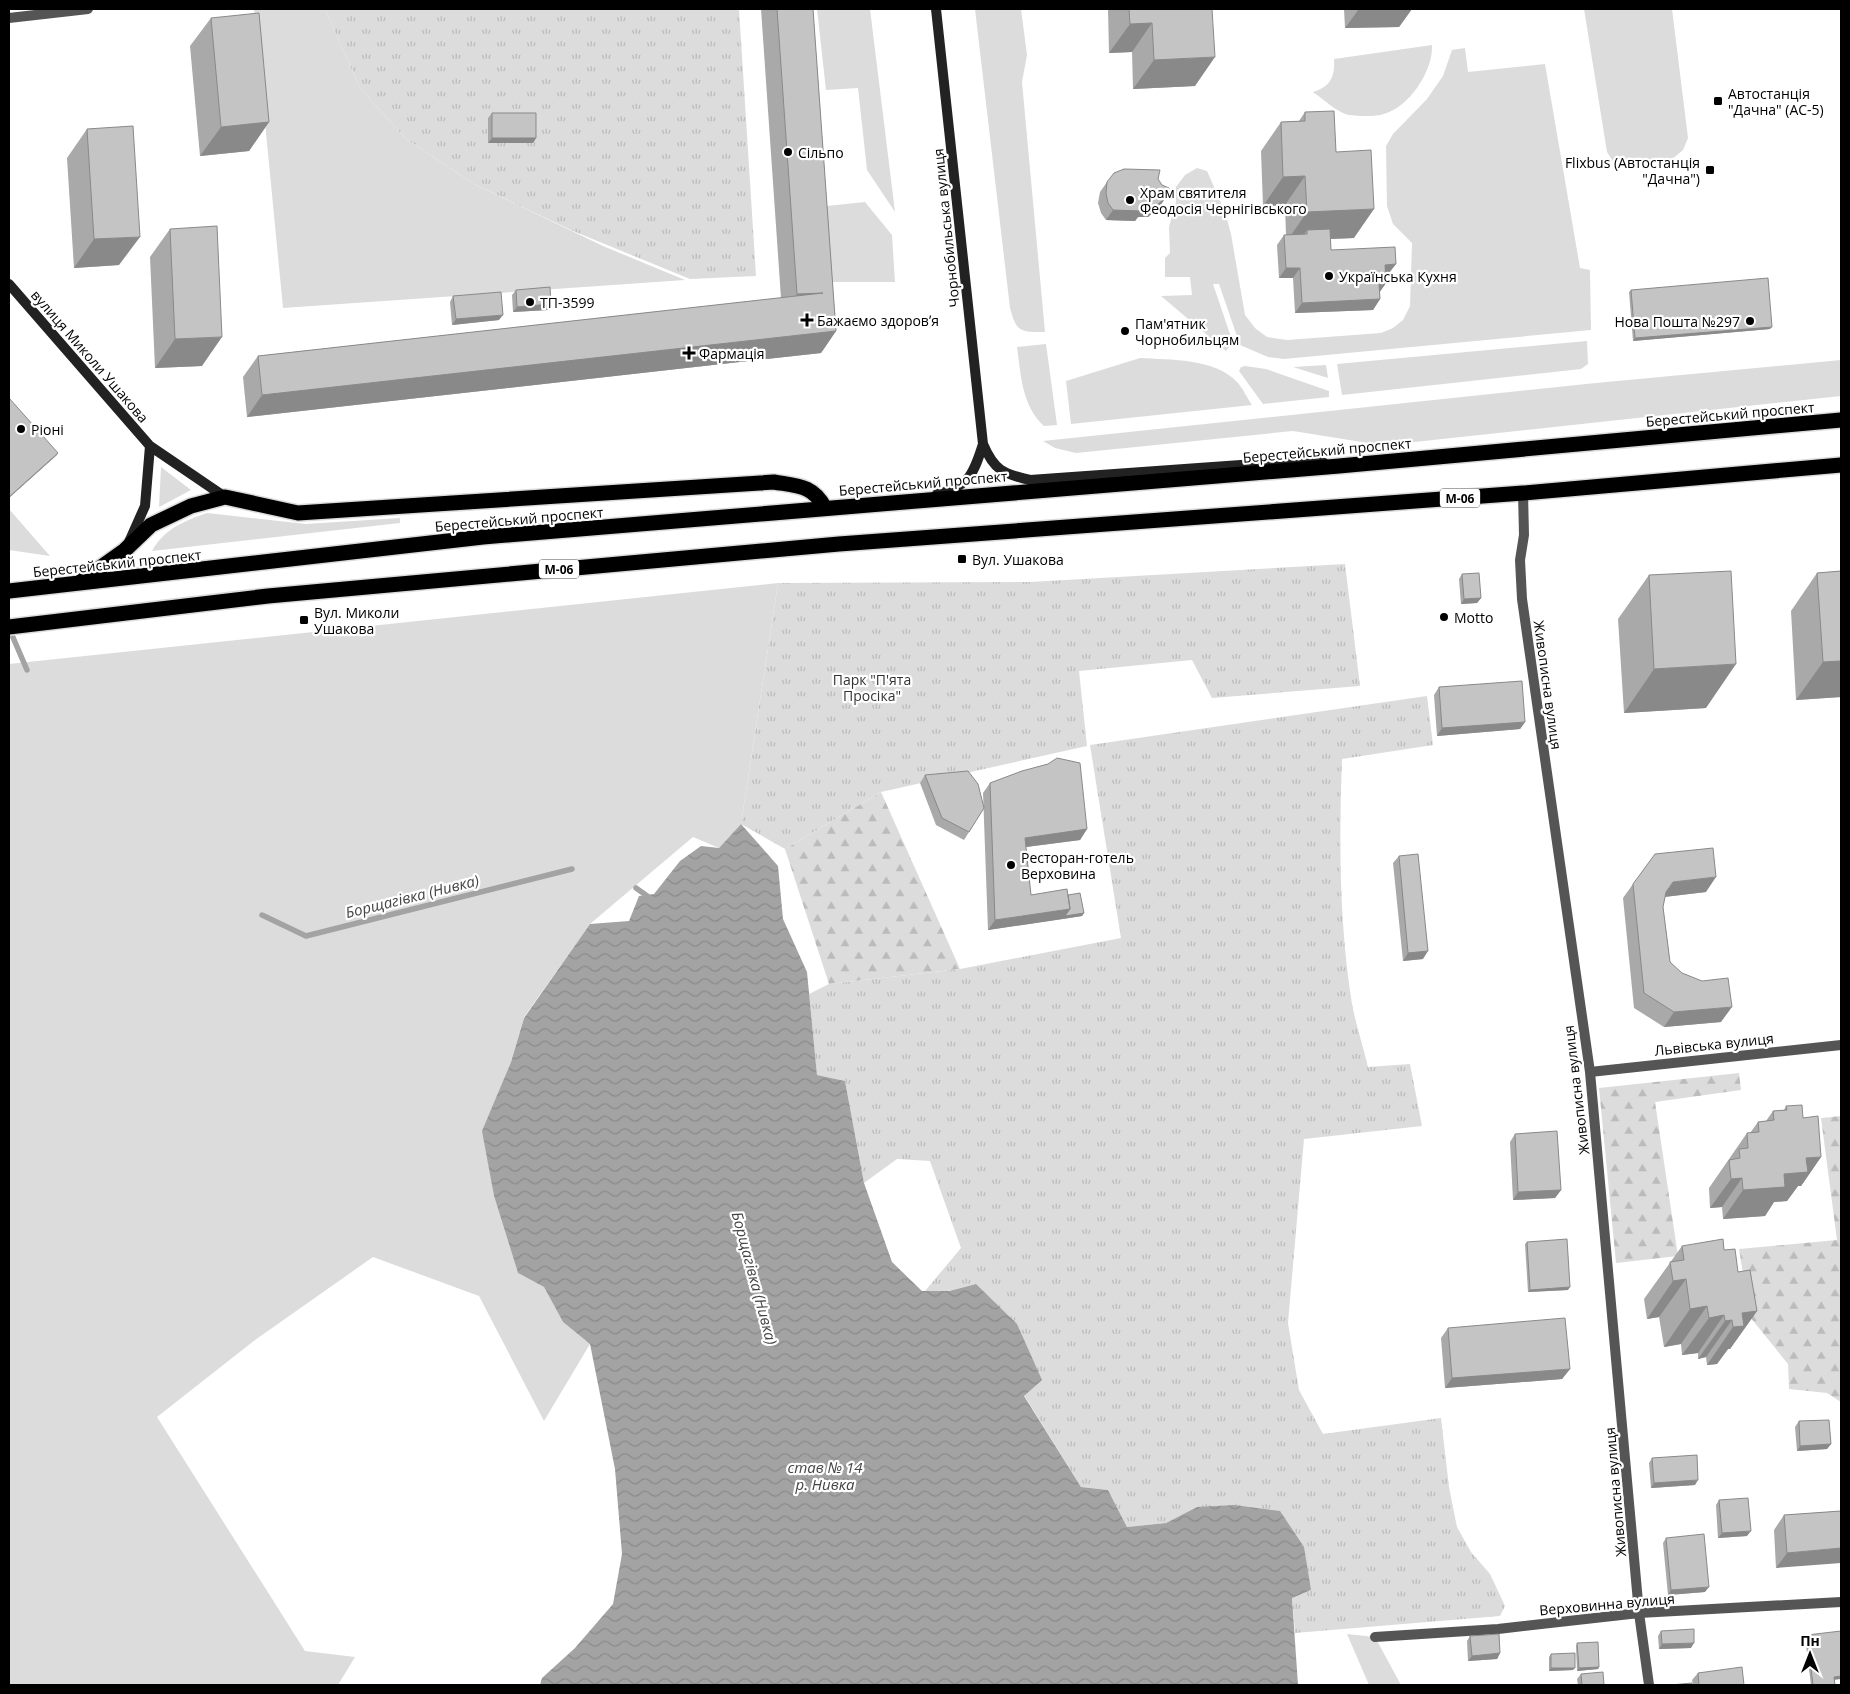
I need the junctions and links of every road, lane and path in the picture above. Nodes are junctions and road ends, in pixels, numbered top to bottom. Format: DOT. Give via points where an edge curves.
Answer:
graph roads {
  1 [pos="88,9"];
  2 [pos="936,9"];
  3 [pos="9,18"];
  4 [pos="9,284"];
  5 [pos="1841,420"];
  6 [pos="983,444"];
  7 [pos="150,446"];
  8 [pos="1841,465"];
  9 [pos="1339,466"];
  10 [pos="1523,493"];
  11 [pos="225,497"];
  12 [pos="915,500"];
  13 [pos="824,508"];
  14 [pos="125,550"];
  15 [pos="78,584"];
  16 [pos="9,591"];
  17 [pos="9,627"];
  18 [pos="1841,1045"];
  19 [pos="1590,1072"];
  20 [pos="1841,1602"];
  21 [pos="1639,1613"];
  22 [pos="1376,1637"];
  23 [pos="1649,1685"];
  1 -- 3 [label="street"];
  2 -- 6 [label="main road, Чорнобильська вулиця"];
  4 -- 7 [label="main road, вулиця Миколи Ушакова"];
  5 -- 9 [label="highway, Берестейський проспект"];
  6 -- 9 [label="main road, Чорнобильська вулиця" via="999,470 1009,476 1030,480 1309,460"];
  6 -- 12 [label="main road, Чорнобильська вулиця" via="976,468 966,482 947,492"];
  7 -- 11 [label="main road, вулиця Миколи Ушакова"];
  7 -- 14 [label="main road" via="145,506"];
  8 -- 10 [label="highway, М-06"];
  9 -- 12 [label="highway, Берестейський проспект"];
  10 -- 17 [label="highway, М-06" via="839,544 268,596"];
  10 -- 19 [label="street, Живописна вулиця" via="1522,599"];
  11 -- 13 [label="highway" via="298,513 774,482 806,488 819,496"];
  11 -- 14 [label="highway" via="191,506 151,525"];
  12 -- 13 [label="highway, Берестейський проспект"];
  13 -- 15 [label="highway, Берестейський проспект" via="483,538"];
  14 -- 15 [label="highway"];
  15 -- 16 [label="highway, Берестейський проспект"];
  18 -- 19 [label="street, Львівська вулиця"];
  19 -- 21 [label="street, Живописна вулиця"];
  20 -- 21 [label="street, Верховинна вулиця"];
  21 -- 22 [label="street, Верховинна вулиця" via="1498,1629"];
  21 -- 23 [label="street, Живописна вулиця"];
}
